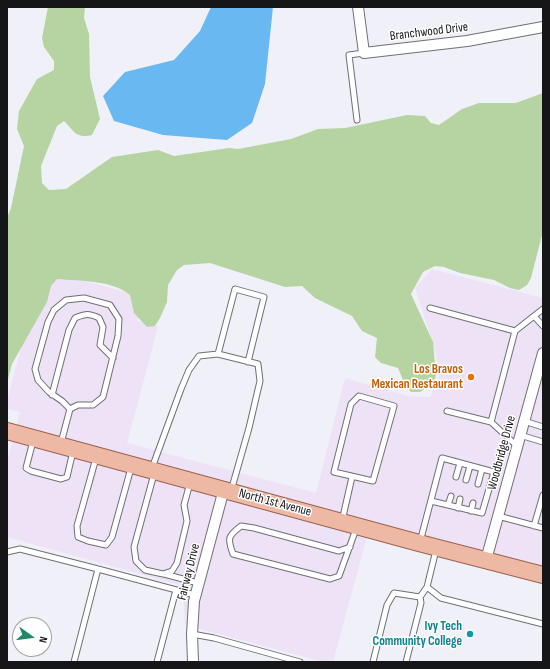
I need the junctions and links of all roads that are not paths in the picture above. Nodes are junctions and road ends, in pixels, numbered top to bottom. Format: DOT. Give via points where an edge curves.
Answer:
graph roads {
  1 [pos="358,7"];
  2 [pos="543,27"];
  3 [pos="364,53"];
  4 [pos="357,120"];
  5 [pos="430,308"];
  6 [pos="543,309"];
  7 [pos="534,316"];
  8 [pos="543,326"];
  9 [pos="515,331"];
  10 [pos="543,353"];
  11 [pos="218,354"];
  12 [pos="113,358"];
  13 [pos="248,362"];
  14 [pos="52,395"];
  15 [pos="70,409"];
  16 [pos="448,411"];
  17 [pos="524,421"];
  18 [pos="491,422"];
  19 [pos="543,426"];
  20 [pos="7,431"];
  21 [pos="520,435"];
  22 [pos="33,438"];
  23 [pos="543,442"];
  24 [pos="517,446"];
  25 [pos="67,447"];
  26 [pos="97,455"];
  27 [pos="460,463"];
  28 [pos="132,465"];
  29 [pos="470,466"];
  30 [pos="482,469"];
  31 [pos="153,470"];
  32 [pos="352,477"];
  33 [pos="456,477"];
  34 [pos="190,480"];
  35 [pos="466,480"];
  36 [pos="478,484"];
  37 [pos="227,490"];
  38 [pos="543,494"];
  39 [pos="450,496"];
  40 [pos="460,499"];
  41 [pos="431,502"];
  42 [pos="473,503"];
  43 [pos="448,505"];
  44 [pos="458,508"];
  45 [pos="471,511"];
  46 [pos="498,516"];
  47 [pos="349,524"];
  48 [pos="534,526"];
  49 [pos="543,528"];
  50 [pos="419,543"];
  51 [pos="350,547"];
  52 [pos="437,547"];
  53 [pos="7,552"];
  54 [pos="486,560"];
  55 [pos="98,569"];
  56 [pos="163,574"];
  57 [pos="543,575"];
  58 [pos="198,583"];
  59 [pos="426,587"];
  60 [pos="176,590"];
  61 [pos="195,595"];
  62 [pos="420,597"];
  63 [pos="543,624"];
  64 [pos="192,634"];
  65 [pos="74,662"];
  66 [pos="157,662"];
  67 [pos="193,662"];
  68 [pos="300,662"];
  69 [pos="373,662"];
  70 [pos="406,662"];
  1 -- 3 [label="street"];
  2 -- 3 [label="street, Branchwood Drive" via="467,41"];
  3 -- 4 [label="lane" via="349,55"];
  5 -- 9 [label="lane"];
  6 -- 7 [label="lane"];
  7 -- 8 [label="lane"];
  7 -- 9 [label="lane"];
  9 -- 18 [label="lane"];
  10 -- 17 [label="street, Woodbridge Drive"];
  11 -- 13 [label="lane"];
  11 -- 13 [label="lane" via="235,289 264,297"];
  11 -- 31 [label="lane" via="199,356 189,370 164,433"];
  12 -- 14 [label="lane" via="100,345 103,327 99,318 90,314 75,318 69,330"];
  12 -- 14 [label="lane" via="119,319 110,305 84,298 66,300 54,310 48,322 35,369 38,380"];
  12 -- 15 [label="lane" via="103,397 93,404 78,405"];
  13 -- 37 [label="lane" via="258,364 260,381 249,428"];
  14 -- 15 [label="lane"];
  15 -- 25 [label="lane"];
  16 -- 18 [label="lane"];
  17 -- 19 [label="lane"];
  17 -- 21 [label="street, Woodbridge Drive"];
  18 -- 24 [label="lane"];
  20 -- 22 [label="main road, North 1st Avenue"];
  21 -- 23 [label="lane"];
  21 -- 24 [label="street, Woodbridge Drive"];
  22 -- 25 [label="main road, North 1st Avenue"];
  22 -- 25 [label="lane" via="26,468 61,479 67,477"];
  24 -- 46 [label="street, Woodbridge Drive"];
  25 -- 26 [label="main road, North 1st Avenue"];
  26 -- 28 [label="main road, North 1st Avenue"];
  26 -- 28 [label="lane" via="77,526 78,537 88,541 106,545 112,537"];
  27 -- 29 [label="lane"];
  27 -- 33 [label="lane"];
  27 -- 41 [label="lane" via="442,458"];
  28 -- 31 [label="main road, North 1st Avenue"];
  29 -- 30 [label="lane"];
  29 -- 35 [label="lane"];
  30 -- 36 [label="lane"];
  30 -- 45 [label="lane" via="494,472 482,513"];
  31 -- 34 [label="main road, North 1st Avenue"];
  31 -- 56 [label="lane" via="134,547 136,561 145,570"];
  32 -- 32 [label="lane" via="373,481 394,406 359,396 351,404 334,472"];
  32 -- 47 [label="lane"];
  34 -- 37 [label="main road, North 1st Avenue"];
  34 -- 56 [label="lane" via="184,505 187,521 177,563 172,571"];
  37 -- 47 [label="main road, North 1st Avenue"];
  37 -- 58 [label="street, Fairway Drive"];
  38 -- 48 [label="lane"];
  39 -- 43 [label="lane"];
  40 -- 44 [label="lane"];
  41 -- 43 [label="lane"];
  41 -- 50 [label="lane"];
  42 -- 45 [label="lane"];
  43 -- 44 [label="lane"];
  44 -- 45 [label="lane"];
  46 -- 48 [label="lane"];
  46 -- 54 [label="street, Woodbridge Drive"];
  47 -- 50 [label="main road, North 1st Avenue"];
  47 -- 51 [label="lane"];
  48 -- 49 [label="lane"];
  50 -- 52 [label="main road, North 1st Avenue"];
  51 -- 51 [label="lane" via="339,551 241,526 231,534 229,543 233,554 330,579 339,576"];
  52 -- 54 [label="main road, North 1st Avenue"];
  52 -- 59 [label="lane"];
  53 -- 55 [label="lane" via="20,549"];
  54 -- 57 [label="main road, North 1st Avenue"];
  55 -- 60 [label="lane"];
  55 -- 65 [label="lane"];
  56 -- 58 [label="lane"];
  58 -- 61 [label="street, Fairway Drive"];
  59 -- 62 [label="lane"];
  59 -- 63 [label="lane" via="441,598"];
  60 -- 61 [label="lane"];
  60 -- 66 [label="lane"];
  61 -- 64 [label="street, Fairway Drive"];
  62 -- 69 [label="lane" via="394,593 387,605"];
  62 -- 70 [label="lane" via="421,604"];
  64 -- 67 [label="street, Fairway Drive"];
  64 -- 68 [label="lane"];
}
